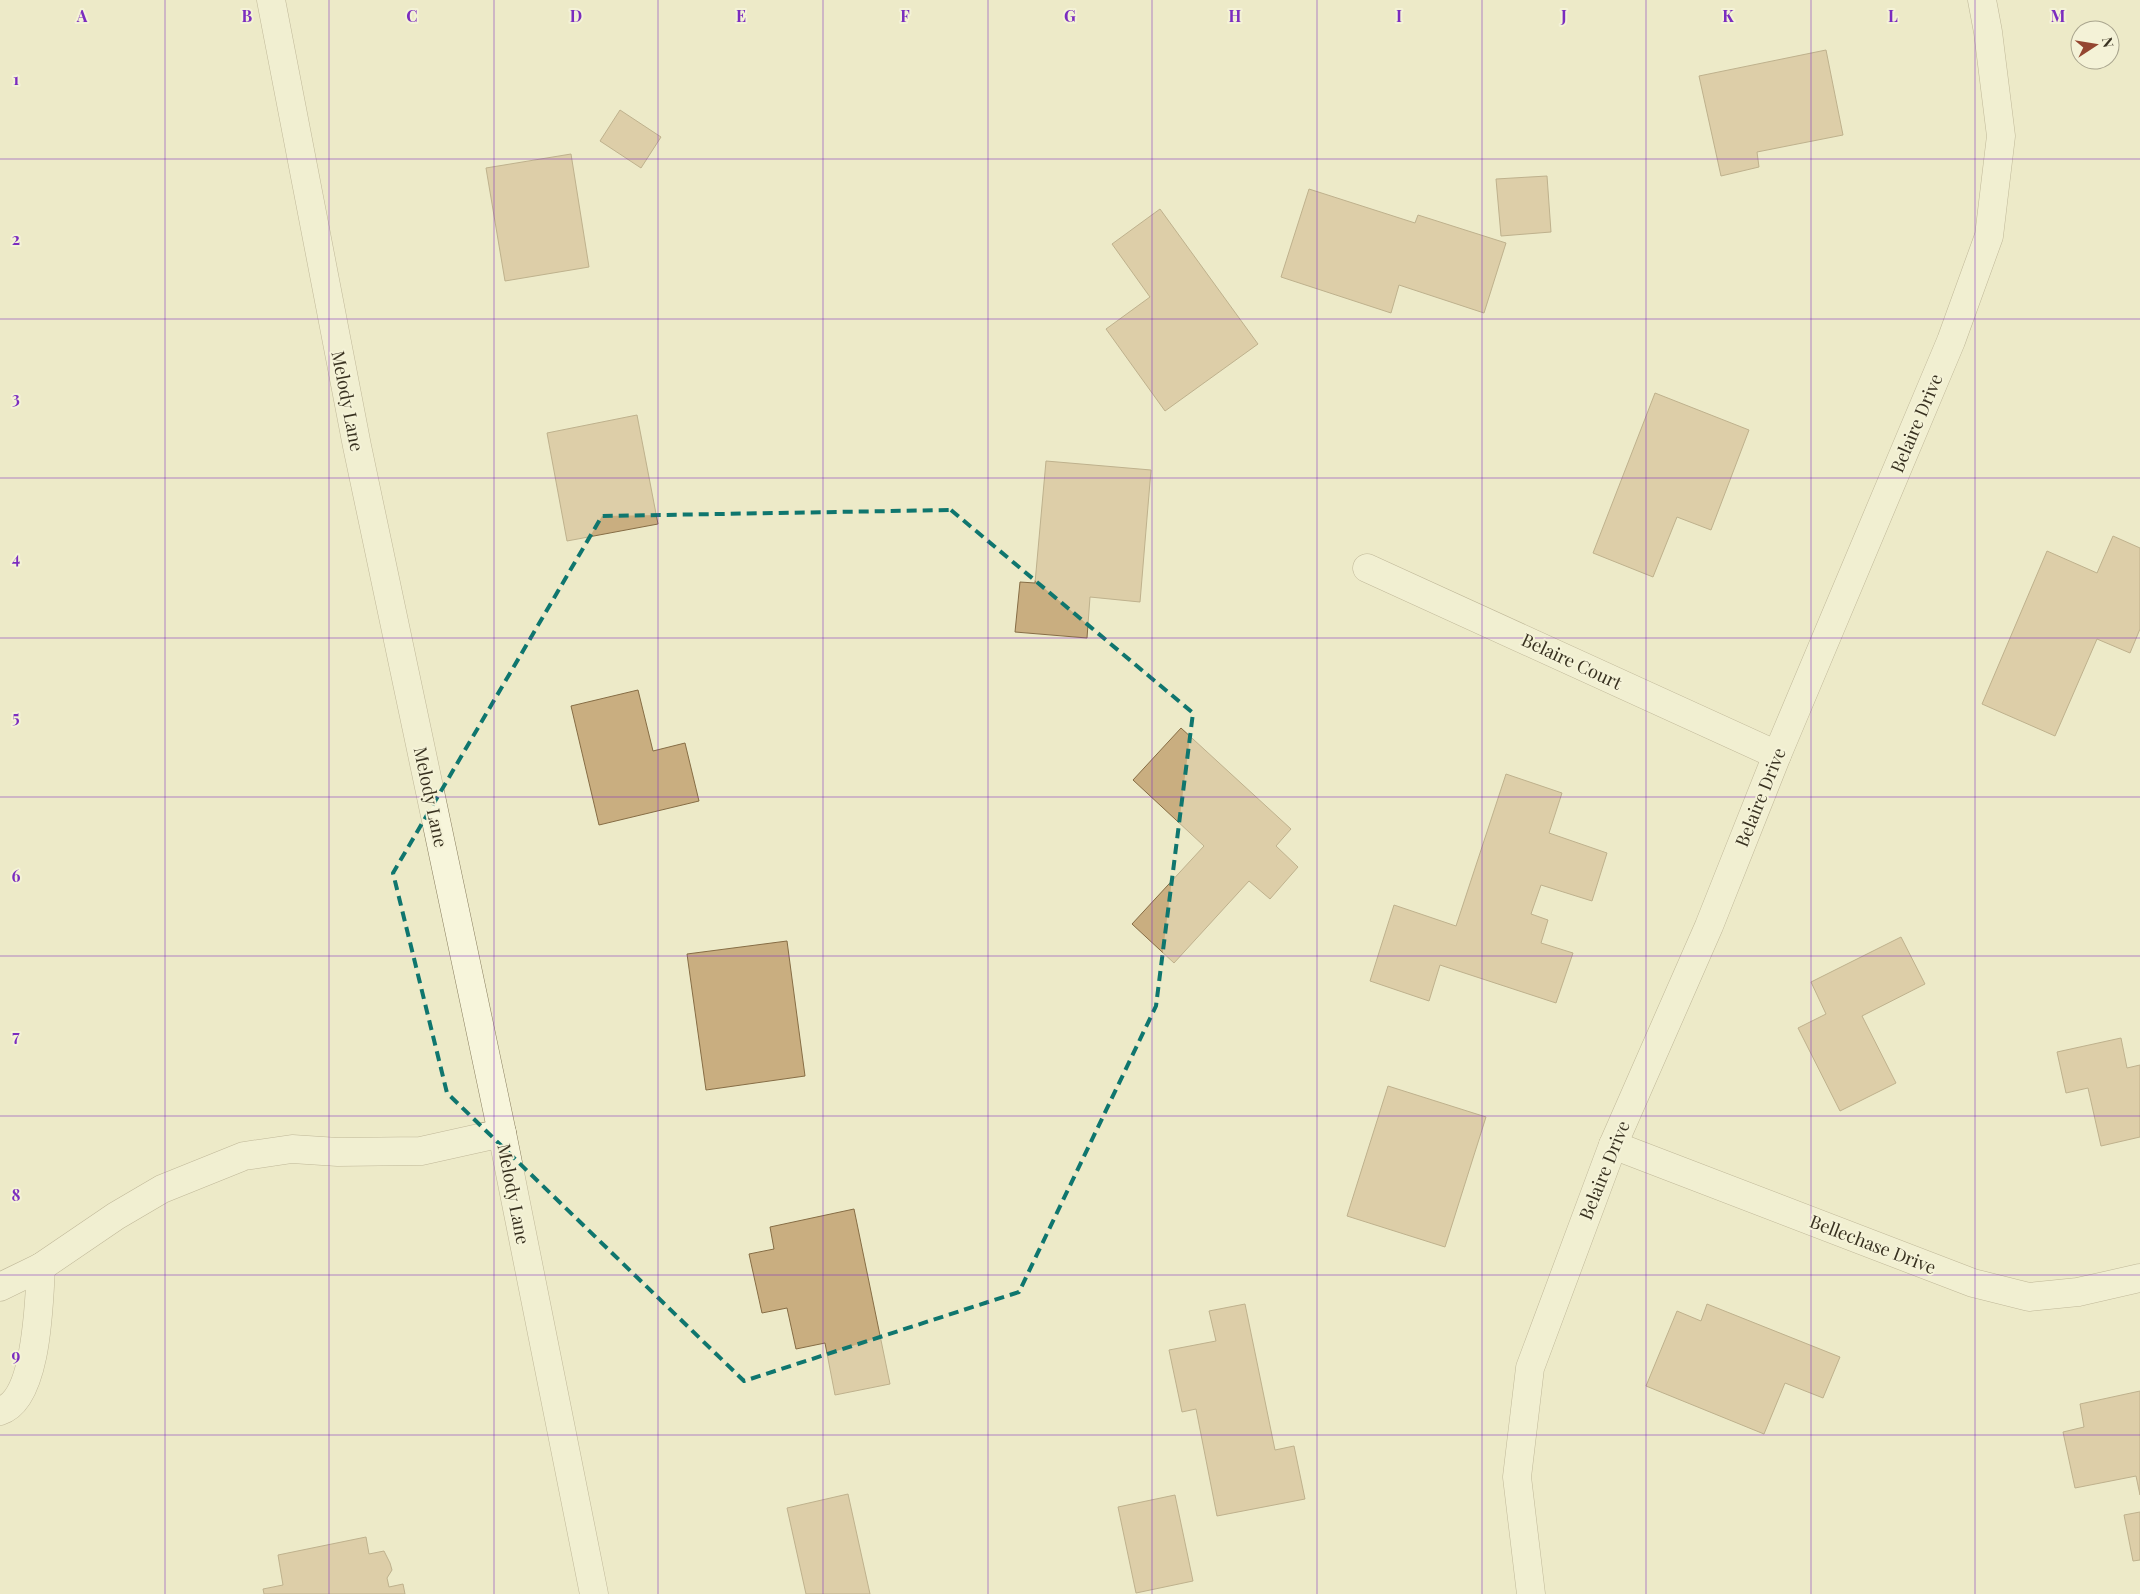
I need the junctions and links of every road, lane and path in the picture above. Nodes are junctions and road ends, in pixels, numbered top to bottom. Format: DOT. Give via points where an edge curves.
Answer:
graph roads {
  1 [pos="271,0"];
  2 [pos="1982,0"];
  3 [pos="1367,568"];
  4 [pos="1777,755"];
  5 [pos="502,1133"];
  6 [pos="1613,1145"];
  7 [pos="40,1268"];
  8 [pos="2140,1278"];
  9 [pos="0,1287"];
  10 [pos="0,1411"];
  11 [pos="594,1594"];
  12 [pos="1531,1594"];
  1 -- 5 [label="street, Melody Lane" via="359,455"];
  2 -- 4 [label="street, Belaire Drive" via="2001,136 1989,236 1951,341"];
  3 -- 4 [label="street, Belaire Court"];
  4 -- 6 [label="street, Belaire Drive" via="1709,926"];
  5 -- 7 [label="street" via="421,1152 292,1150 244,1156 162,1189"];
  5 -- 11 [label="street, Melody Lane"];
  6 -- 8 [label="street, Bellechase Drive" via="1992,1288 2029,1297 2078,1292"];
  6 -- 12 [label="street, Belaire Drive" via="1530,1368 1517,1477"];
  7 -- 9 [label="street"];
  7 -- 10 [label="street" via="30,1365 23,1389 10,1405"];
}
